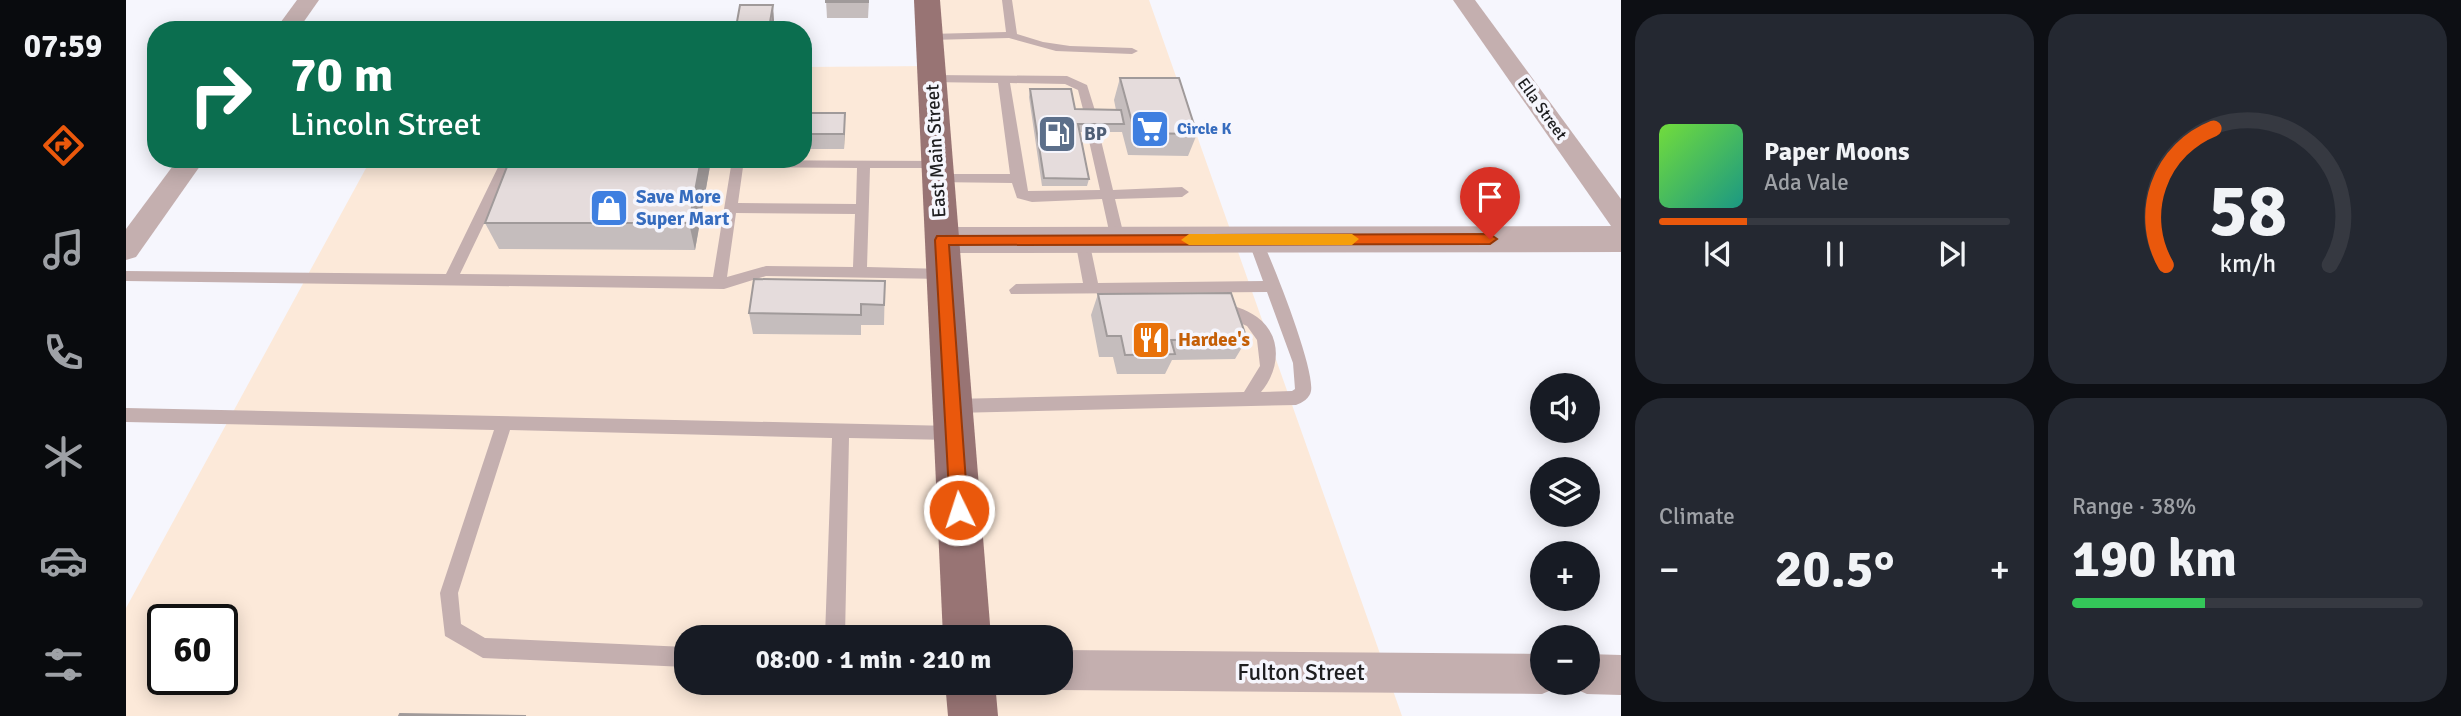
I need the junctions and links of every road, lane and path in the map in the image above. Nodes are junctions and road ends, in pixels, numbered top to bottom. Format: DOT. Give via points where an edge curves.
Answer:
graph roads {
  1 [pos="308,0"];
  2 [pos="927,0"];
  3 [pos="1007,0"];
  4 [pos="1464,0"];
  5 [pos="293,21"];
  6 [pos="1010,35"];
  7 [pos="930,37"];
  8 [pos="1132,51"];
  9 [pos="932,79"];
  10 [pos="1004,80"];
  11 [pos="1091,117"];
  12 [pos="1093,132"];
  13 [pos="812,163"];
  14 [pos="864,164"];
  15 [pos="185,168"];
  16 [pos="502,168"];
  17 [pos="735,168"];
  18 [pos="938,171"];
  19 [pos="1017,178"];
  20 [pos="1182,192"];
  21 [pos="1108,195"];
  22 [pos="730,208"];
  23 [pos="862,209"];
  24 [pos="1621,219"];
  25 [pos="1621,239"];
  26 [pos="1082,240"];
  27 [pos="1118,240"];
  28 [pos="1255,240"];
  29 [pos="126,250"];
  30 [pos="943,257"];
  31 [pos="860,273"];
  32 [pos="126,276"];
  33 [pos="450,280"];
  34 [pos="719,283"];
  35 [pos="1272,286"];
  36 [pos="1112,288"];
  37 [pos="1093,289"];
  38 [pos="1016,290"];
  39 [pos="1135,304"];
  40 [pos="1201,304"];
  41 [pos="1250,399"];
  42 [pos="126,415"];
  43 [pos="954,420"];
  44 [pos="504,424"];
  45 [pos="841,431"];
  46 [pos="835,625"];
  47 [pos="966,625"];
  48 [pos="674,656"];
  49 [pos="1073,670"];
  50 [pos="1530,674"];
  51 [pos="1600,674"];
  52 [pos="1621,674"];
  53 [pos="971,695"];
  54 [pos="973,716"];
  1 -- 5 [label="street"];
  2 -- 7 [label="main road, East Main Street"];
  3 -- 6 [label="lane"];
  4 -- 24 [label="street, Ella Street"];
  6 -- 7 [label="lane"];
  6 -- 8 [label="lane" via="1059,50"];
  7 -- 9 [label="main road, East Main Street"];
  9 -- 10 [label="lane"];
  9 -- 18 [label="main road, East Main Street"];
  10 -- 11 [label="lane" via="1079,84"];
  10 -- 19 [label="lane"];
  12 -- 21 [label="lane"];
  13 -- 14 [label="lane"];
  14 -- 18 [label="lane"];
  14 -- 23 [label="lane"];
  15 -- 29 [label="street"];
  16 -- 33 [label="lane"];
  17 -- 22 [label="lane"];
  18 -- 19 [label="lane"];
  18 -- 30 [label="main road, East Main Street"];
  19 -- 21 [label="lane" via="1022,195 1032,197"];
  20 -- 21 [label="lane"];
  21 -- 27 [label="lane"];
  22 -- 23 [label="lane"];
  22 -- 34 [label="lane"];
  23 -- 31 [label="lane"];
  25 -- 28 [label="street"];
  26 -- 27 [label="street"];
  26 -- 30 [label="street"];
  26 -- 37 [label="lane"];
  27 -- 28 [label="street"];
  28 -- 35 [label="lane"];
  30 -- 31 [label="lane"];
  30 -- 43 [label="main road, East Main Street"];
  31 -- 34 [label="lane" via="766,271"];
  32 -- 33 [label="lane"];
  33 -- 34 [label="lane"];
  35 -- 36 [label="lane"];
  35 -- 41 [label="lane" via="1301,363 1303,391 1296,398"];
  36 -- 37 [label="lane"];
  36 -- 39 [label="lane" via="1118,297"];
  37 -- 38 [label="lane"];
  40 -- 41 [label="lane" via="1228,310 1255,324 1265,341 1269,366"];
  41 -- 43 [label="lane"];
  42 -- 44 [label="lane"];
  43 -- 45 [label="lane"];
  43 -- 47 [label="main road, East Main Street"];
  44 -- 45 [label="lane"];
  44 -- 48 [label="lane" via="449,593 453,629 483,648"];
  45 -- 46 [label="lane"];
  49 -- 50 [label="street, Fulton Street"];
  51 -- 52 [label="street"];
  53 -- 54 [label="main road"];
}
